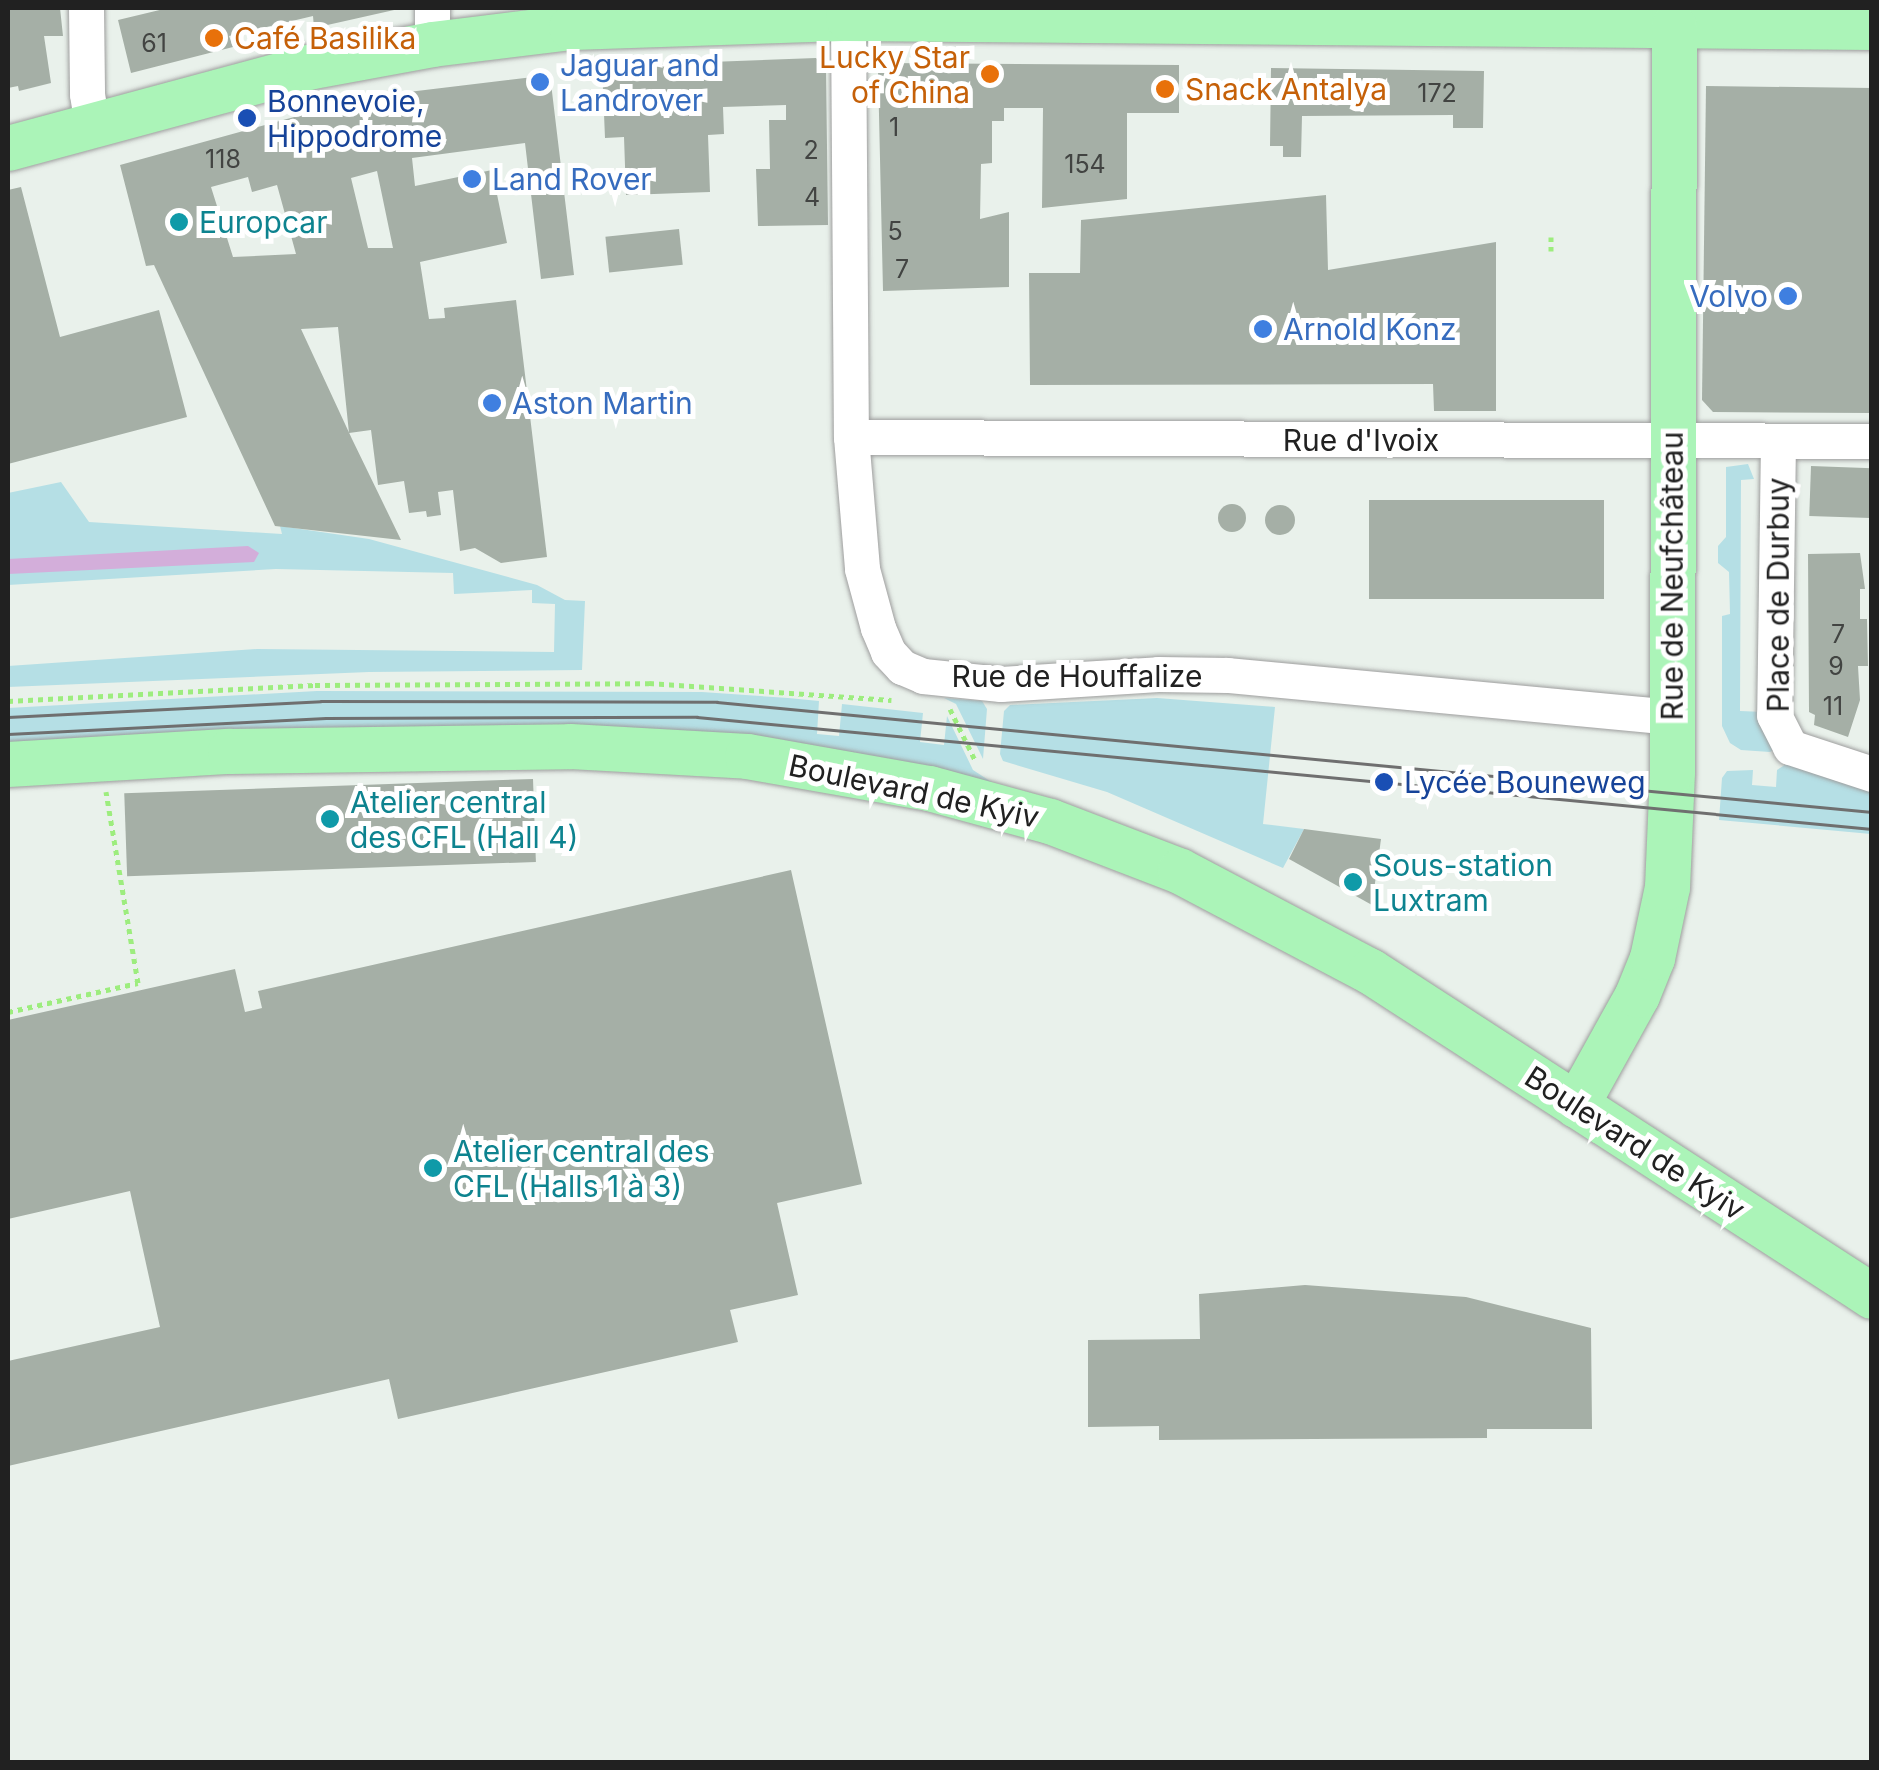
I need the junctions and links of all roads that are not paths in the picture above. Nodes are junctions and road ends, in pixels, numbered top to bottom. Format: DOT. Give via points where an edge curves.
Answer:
graph roads {
  1 [pos="86,8"];
  2 [pos="1247,13"];
  3 [pos="693,14"];
  4 [pos="1498,16"];
  5 [pos="1665,17"];
  6 [pos="848,18"];
  7 [pos="432,26"];
  8 [pos="1872,27"];
  9 [pos="92,124"];
  10 [pos="8,148"];
  11 [pos="851,437"];
  12 [pos="1672,441"];
  13 [pos="1778,441"];
  14 [pos="1872,441"];
  15 [pos="1671,716"];
  16 [pos="8,764"];
  17 [pos="1872,774"];
  18 [pos="1576,1105"];
  19 [pos="1872,1296"];
  1 -- 9 [label="street"];
  2 -- 4 [label="main road"];
  2 -- 6 [label="main road"];
  3 -- 6 [label="main road"];
  3 -- 7 [label="main road" via="570,26"];
  4 -- 5 [label="main road"];
  5 -- 8 [label="main road"];
  5 -- 12 [label="main road, Rue de Neufchâteau"];
  6 -- 11 [label="street, Rue de Houffalize"];
  7 -- 9 [label="main road" via="308,67"];
  9 -- 10 [label="main road"];
  11 -- 12 [label="street, Rue d'Ivoix" via="1330,454"];
  11 -- 15 [label="street, Rue de Houffalize" via="862,569 878,628 902,667 923,676 1001,684 1228,676"];
  12 -- 13 [label="street, Rue d'Ivoix"];
  12 -- 15 [label="main road, Rue de Neufchâteau"];
  13 -- 14 [label="street, Rue d'Ivoix"];
  13 -- 17 [label="street, Place de Durbuy" via="1774,714 1790,747"];
  15 -- 18 [label="main road, Rue de Neufchâteau" via="1667,887 1656,944 1623,1025"];
  16 -- 18 [label="main road, Boulevard de Kyiv" via="230,751 552,745 747,756 929,788 1050,820 1180,872 1370,970"];
  18 -- 19 [label="main road, Boulevard de Kyiv"];
}
